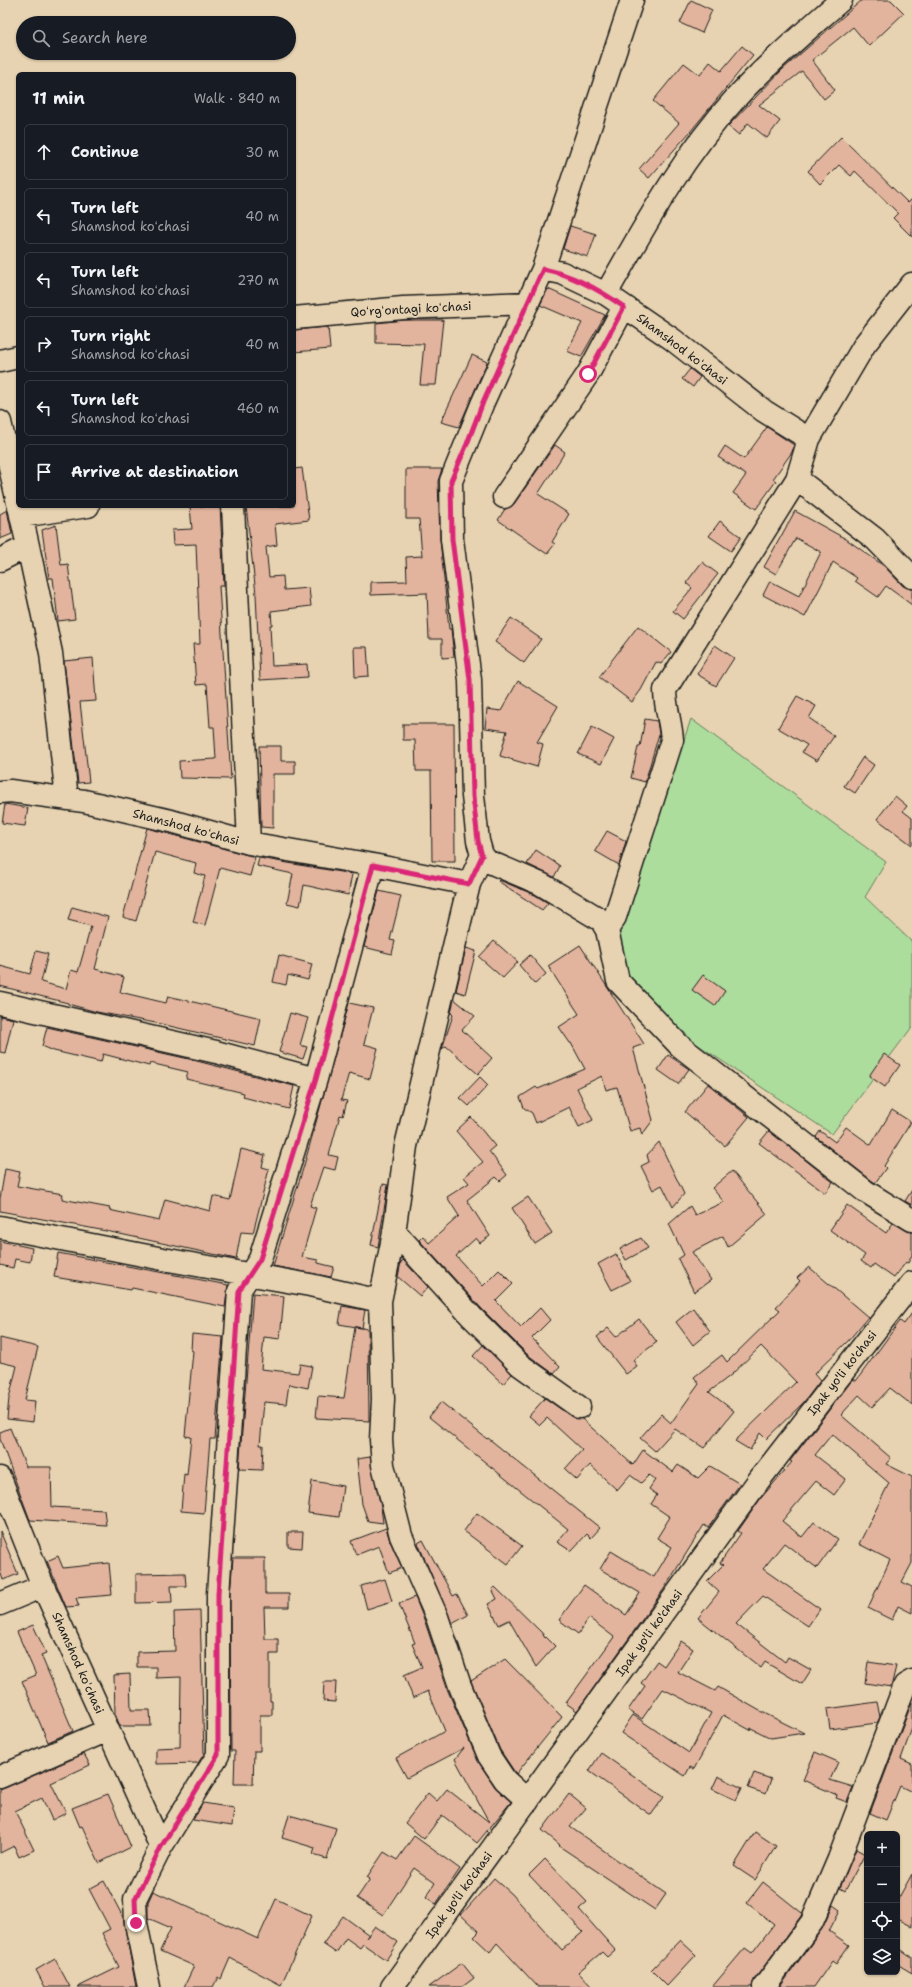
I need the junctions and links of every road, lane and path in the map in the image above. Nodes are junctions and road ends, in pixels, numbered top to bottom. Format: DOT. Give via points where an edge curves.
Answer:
graph roads {
  1 [pos="632,0"];
  2 [pos="841,0"];
  3 [pos="543,269"];
  4 [pos="912,284"];
  5 [pos="606,294"];
  6 [pos="528,303"];
  7 [pos="624,307"];
  8 [pos="296,318"];
  9 [pos="16,357"];
  10 [pos="0,361"];
  11 [pos="0,422"];
  12 [pos="809,439"];
  13 [pos="797,479"];
  14 [pos="16,494"];
  15 [pos="504,497"];
  16 [pos="19,508"];
  17 [pos="233,508"];
  18 [pos="28,546"];
  19 [pos="0,560"];
  20 [pos="912,577"];
  21 [pos="0,792"];
  22 [pos="67,799"];
  23 [pos="250,843"];
  24 [pos="482,856"];
  25 [pos="373,865"];
  26 [pos="469,884"];
  27 [pos="607,930"];
  28 [pos="0,1003"];
  29 [pos="316,1079"];
  30 [pos="912,1220"];
  31 [pos="0,1227"];
  32 [pos="394,1231"];
  33 [pos="251,1274"];
  34 [pos="912,1283"];
  35 [pos="380,1301"];
  36 [pos="579,1407"];
  37 [pos="0,1478"];
  38 [pos="43,1586"];
  39 [pos="0,1604"];
  40 [pos="912,1681"];
  41 [pos="108,1730"];
  42 [pos="0,1778"];
  43 [pos="528,1801"];
  44 [pos="161,1847"];
  45 [pos="149,1987"];
  46 [pos="392,1987"];
  47 [pos="764,1987"];
  1 -- 3 [label="street"];
  2 -- 5 [label="street" via="777,57 734,100 702,140 650,217"];
  3 -- 5 [label="street, Shamshod koʻchasi" via="562,273"];
  3 -- 6 [label="street"];
  4 -- 12 [label="street" via="865,344"];
  5 -- 7 [label="street, Shamshod koʻchasi"];
  6 -- 8 [label="street, Qoʻrgʻontagi koʻchasi" via="403,308"];
  6 -- 24 [label="street" via="451,481 452,539 470,680 473,796"];
  7 -- 12 [label="street, Shamshod koʻchasi" via="672,339 764,411"];
  7 -- 15 [label="street" via="588,374"];
  9 -- 10 [label="street"];
  11 -- 14 [label="street"];
  12 -- 13 [label="street"];
  13 -- 20 [label="street" via="875,539"];
  13 -- 27 [label="street" via="665,690 672,740 617,909"];
  16 -- 18 [label="street"];
  17 -- 23 [label="street"];
  18 -- 19 [label="street"];
  18 -- 22 [label="street" via="51,653"];
  21 -- 22 [label="street, Shamshod koʻchasi" via="10,791"];
  22 -- 23 [label="street, Shamshod koʻchasi" via="171,821"];
  23 -- 25 [label="street, Shamshod koʻchasi"];
  24 -- 26 [label="street"];
  24 -- 27 [label="street" via="487,861 541,884 601,920"];
  25 -- 26 [label="street, Shamshod koʻchasi"];
  25 -- 29 [label="street"];
  26 -- 32 [label="street" via="406,1146"];
  27 -- 30 [label="street" via="618,981 680,1046 865,1191"];
  28 -- 29 [label="street" via="216,1052"];
  29 -- 33 [label="street" via="260,1259"];
  31 -- 33 [label="street"];
  32 -- 35 [label="street"];
  32 -- 36 [label="street" via="472,1317 520,1365"];
  33 -- 35 [label="street"];
  33 -- 44 [label="street" via="239,1291 218,1594 218,1755"];
  34 -- 43 [label="street, Ipak yo'li ko'chasi" via="759,1480"];
  35 -- 43 [label="street" via="384,1399 381,1440 383,1465 401,1536 437,1617 460,1686 489,1756 505,1780"];
  37 -- 38 [label="street, Shamshod koʻchasi"];
  38 -- 39 [label="street"];
  38 -- 41 [label="street, Shamshod koʻchasi"];
  40 -- 47 [label="street" via="905,1685 839,1859 812,1922"];
  41 -- 42 [label="street"];
  41 -- 44 [label="street, Shamshod koʻchasi"];
  43 -- 46 [label="street, Ipak yo'li ko'chasi"];
  44 -- 45 [label="street" via="135,1899 136,1923"];
}
